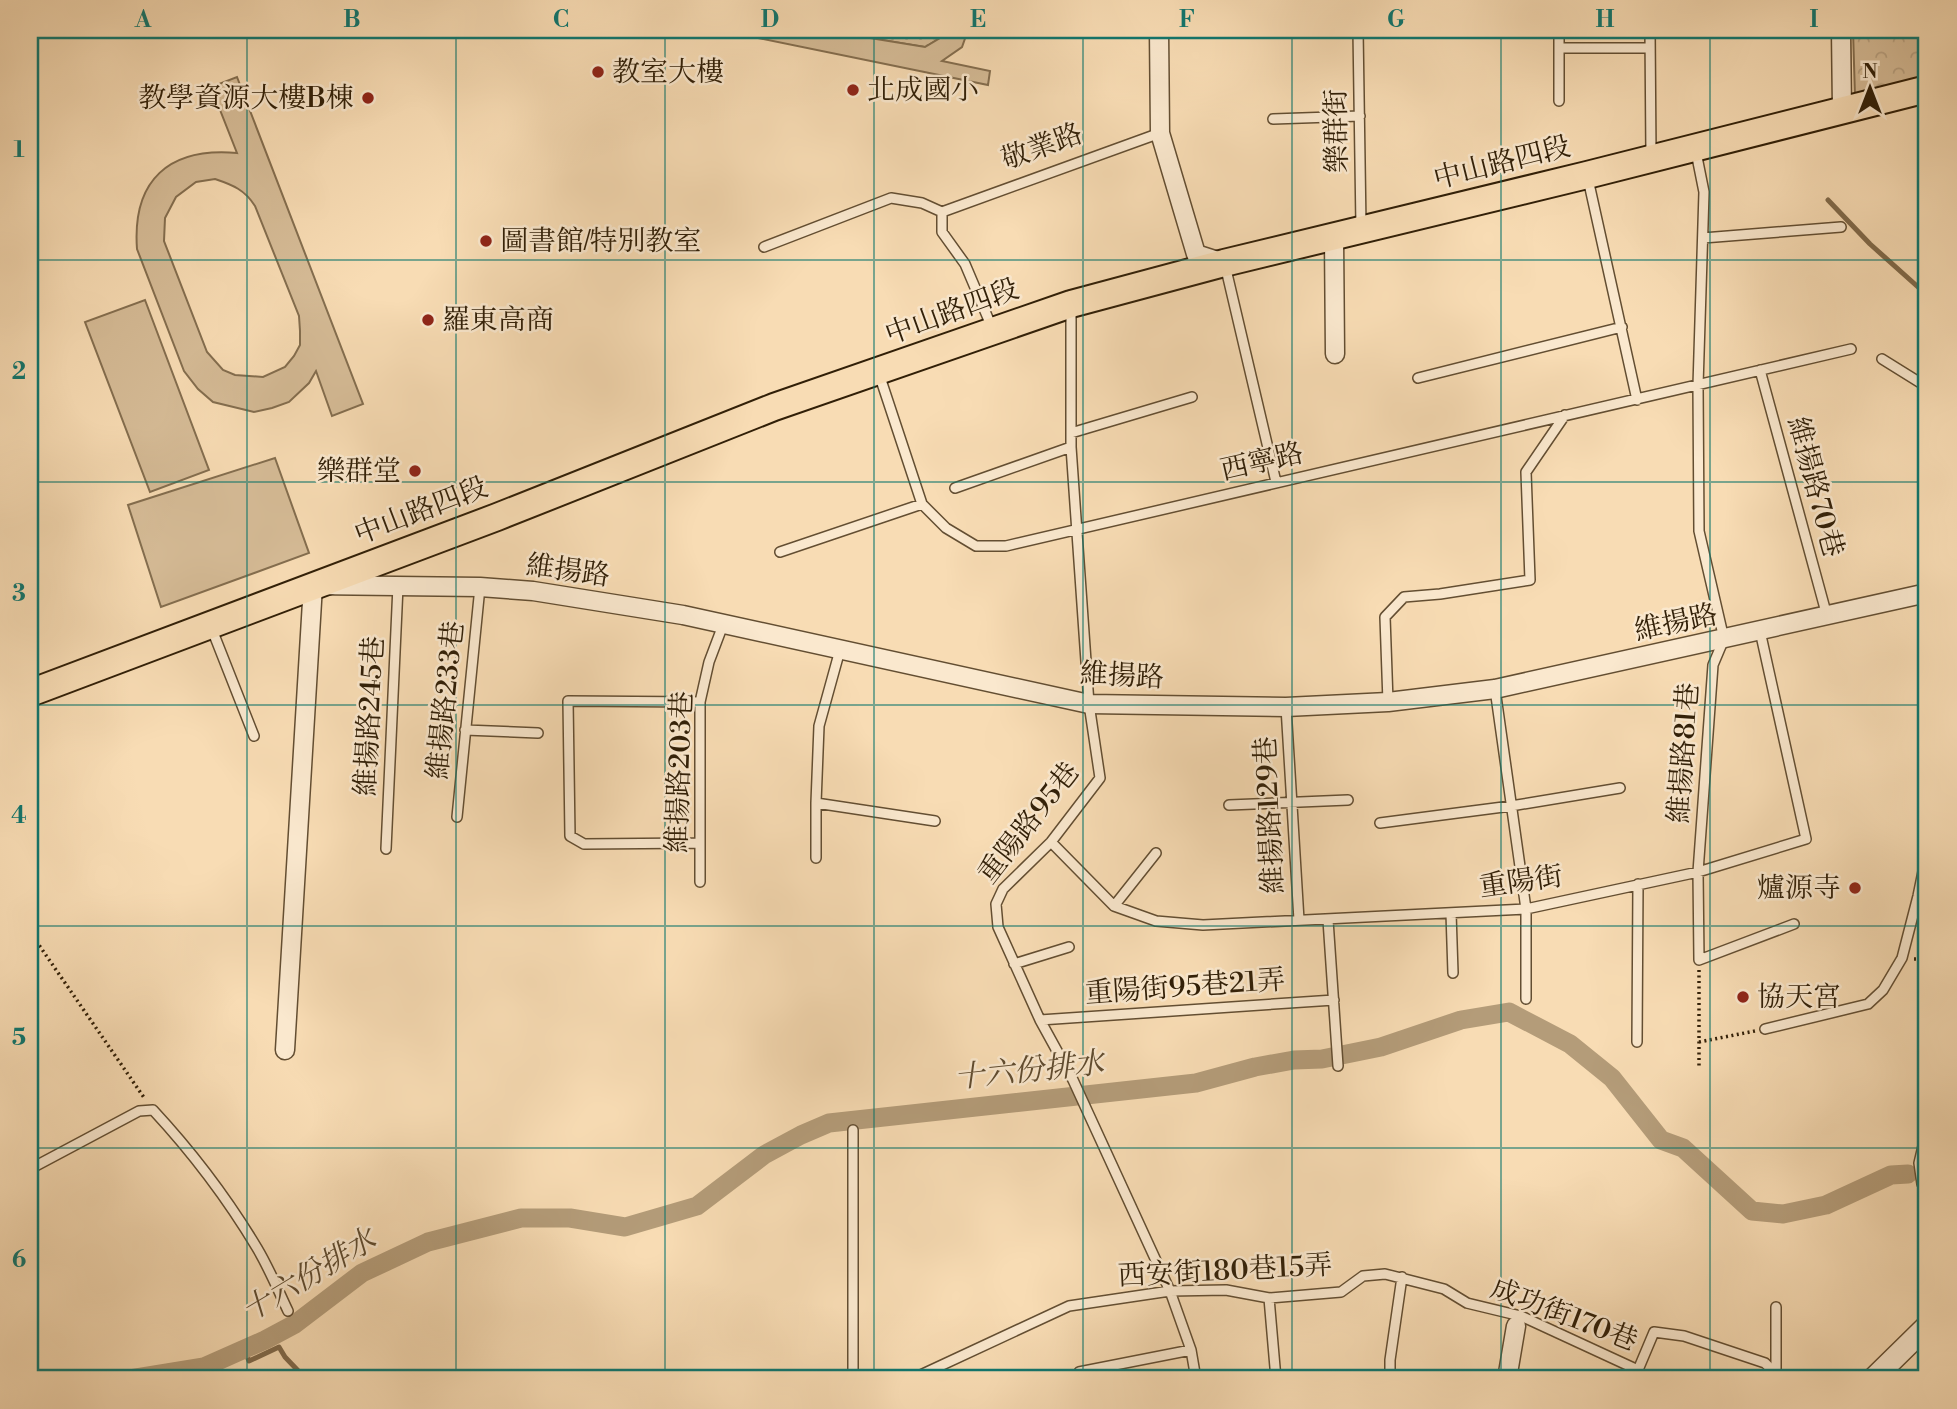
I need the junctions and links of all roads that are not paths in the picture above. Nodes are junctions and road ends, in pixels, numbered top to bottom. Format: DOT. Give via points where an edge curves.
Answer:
graph roads {
  1 [pos="1159,30"];
  2 [pos="1358,30"];
  3 [pos="1559,30"];
  4 [pos="1650,30"];
  5 [pos="1842,30"];
  6 [pos="1559,48"];
  7 [pos="1650,48"];
  8 [pos="1927,89"];
  9 [pos="1559,101"];
  10 [pos="1842,110"];
  11 [pos="1360,116"];
  12 [pos="1273,119"];
  13 [pos="1160,133"];
  14 [pos="1696,146"];
  15 [pos="1651,158"];
  16 [pos="1587,175"];
  17 [pos="942,212"];
  18 [pos="1841,227"];
  19 [pos="1362,231"];
  20 [pos="1334,238"];
  21 [pos="1703,238"];
  22 [pos="764,247"];
  23 [pos="1224,263"];
  24 [pos="1071,304"];
  25 [pos="1622,327"];
  26 [pos="993,331"];
  27 [pos="1850,349"];
  28 [pos="1335,354"];
  29 [pos="1882,359"];
  30 [pos="1760,370"];
  31 [pos="878,372"];
  32 [pos="1418,378"];
  33 [pos="1698,386"];
  34 [pos="1927,387"];
  35 [pos="1192,397"];
  36 [pos="1637,400"];
  37 [pos="1564,415"];
  38 [pos="1071,433"];
  39 [pos="1071,447"];
  40 [pos="1276,482"];
  41 [pos="955,488"];
  42 [pos="922,504"];
  43 [pos="1076,528"];
  44 [pos="780,552"];
  45 [pos="313,585"];
  46 [pos="398,586"];
  47 [pos="480,587"];
  48 [pos="1927,593"];
  49 [pos="1827,616"];
  50 [pos="210,625"];
  51 [pos="723,625"];
  52 [pos="1760,631"];
  53 [pos="1724,639"];
  54 [pos="840,650"];
  55 [pos="1494,689"];
  56 [pos="30,693"];
  57 [pos="700,702"];
  58 [pos="1388,702"];
  59 [pos="1089,704"];
  60 [pos="1286,707"];
  61 [pos="465,730"];
  62 [pos="538,733"];
  63 [pos="254,736"];
  64 [pos="1620,788"];
  65 [pos="1348,800"];
  66 [pos="1292,802"];
  67 [pos="816,803"];
  68 [pos="1229,805"];
  69 [pos="1511,806"];
  70 [pos="457,817"];
  71 [pos="934,821"];
  72 [pos="1380,823"];
  73 [pos="1051,842"];
  74 [pos="699,844"];
  75 [pos="386,849"];
  76 [pos="1927,852"];
  77 [pos="1156,853"];
  78 [pos="816,858"];
  79 [pos="1698,872"];
  80 [pos="700,882"];
  81 [pos="1638,884"];
  82 [pos="1114,906"];
  83 [pos="1526,909"];
  84 [pos="1451,913"];
  85 [pos="1328,919"];
  86 [pos="1299,920"];
  87 [pos="1794,924"];
  88 [pos="1069,947"];
  89 [pos="1014,964"];
  90 [pos="1453,973"];
  91 [pos="1526,999"];
  92 [pos="1334,1000"];
  93 [pos="1040,1020"];
  94 [pos="1765,1029"];
  95 [pos="1637,1042"];
  96 [pos="285,1050"];
  97 [pos="1338,1066"];
  98 [pos="1927,1129"];
  99 [pos="853,1130"];
  100 [pos="30,1169"];
  101 [pos="1927,1185"];
  102 [pos="1385,1274"];
  103 [pos="1402,1277"];
  104 [pos="1170,1291"];
  105 [pos="1269,1298"];
  106 [pos="1776,1307"];
  107 [pos="288,1311"];
  108 [pos="1516,1326"];
  109 [pos="1927,1326"];
  110 [pos="1191,1350"];
  111 [pos="1079,1372"];
  112 [pos="1778,1377"];
  113 [pos="853,1379"];
  114 [pos="912,1379"];
  115 [pos="1196,1379"];
  116 [pos="1276,1379"];
  117 [pos="1390,1379"];
  118 [pos="1507,1379"];
  119 [pos="1873,1379"];
  1 -- 13 [label="street"];
  2 -- 11 [label="lane, 樂群街"];
  3 -- 6 [label="lane"];
  4 -- 7 [label="lane"];
  5 -- 10 [label="street"];
  6 -- 7 [label="lane"];
  6 -- 9 [label="lane"];
  7 -- 15 [label="lane"];
  8 -- 10 [label="main road, 中山路四段"];
  10 -- 14 [label="main road, 中山路四段"];
  11 -- 12 [label="lane"];
  11 -- 19 [label="lane, 樂群街"];
  13 -- 17 [label="lane, 敬業路"];
  13 -- 23 [label="street" via="1196,254"];
  14 -- 15 [label="main road, 中山路四段"];
  14 -- 21 [label="lane" via="1704,192"];
  15 -- 16 [label="main road, 中山路四段"];
  16 -- 19 [label="main road, 中山路四段"];
  16 -- 25 [label="lane"];
  17 -- 22 [label="lane" via="922,202 891,198"];
  17 -- 26 [label="lane" via="942,232 965,264"];
  18 -- 21 [label="lane"];
  19 -- 20 [label="main road, 中山路四段"];
  20 -- 23 [label="main road, 中山路四段"];
  20 -- 28 [label="street"];
  21 -- 33 [label="lane"];
  23 -- 24 [label="main road, 中山路四段"];
  23 -- 40 [label="lane"];
  24 -- 26 [label="main road, 中山路四段"];
  24 -- 38 [label="lane, 重陽路95巷"];
  25 -- 32 [label="lane"];
  25 -- 36 [label="lane"];
  26 -- 31 [label="main road, 中山路四段"];
  27 -- 30 [label="lane, 西寧路"];
  29 -- 34 [label="lane"];
  30 -- 33 [label="lane, 西寧路"];
  30 -- 49 [label="lane, 維揚路70巷"];
  31 -- 42 [label="lane, 西寧路"];
  31 -- 45 [label="main road, 中山路四段" via="774,407"];
  33 -- 36 [label="lane, 西寧路"];
  33 -- 53 [label="lane" via="1699,530"];
  35 -- 38 [label="lane"];
  36 -- 37 [label="lane, 西寧路"];
  37 -- 40 [label="lane, 西寧路"];
  37 -- 58 [label="lane" via="1526,472 1531,580 1404,597 1385,617"];
  38 -- 39 [label="lane, 重陽路95巷"];
  39 -- 41 [label="lane"];
  39 -- 43 [label="lane, 重陽路95巷"];
  40 -- 43 [label="lane, 西寧路"];
  42 -- 43 [label="lane, 西寧路" via="946,528 976,546 1006,546"];
  42 -- 44 [label="lane"];
  43 -- 59 [label="lane, 重陽路95巷"];
  45 -- 46 [label="street, 維揚路"];
  45 -- 50 [label="main road, 中山路四段"];
  45 -- 96 [label="street"];
  46 -- 47 [label="street, 維揚路"];
  46 -- 75 [label="lane, 維揚路245巷"];
  47 -- 51 [label="street, 維揚路" via="533,591"];
  47 -- 61 [label="lane, 維揚路233巷"];
  48 -- 49 [label="street, 維揚路"];
  49 -- 52 [label="street, 維揚路"];
  50 -- 56 [label="main road, 中山路四段"];
  50 -- 63 [label="lane"];
  51 -- 54 [label="street, 維揚路"];
  51 -- 57 [label="lane, 維揚路203巷"];
  52 -- 53 [label="street, 維揚路"];
  52 -- 79 [label="lane, 重陽街" via="1806,839"];
  53 -- 55 [label="street, 維揚路"];
  53 -- 79 [label="lane, 維揚路81巷" via="1713,665"];
  54 -- 59 [label="street, 維揚路"];
  54 -- 67 [label="lane" via="819,726"];
  55 -- 58 [label="street, 維揚路"];
  55 -- 69 [label="lane"];
  57 -- 74 [label="lane, 維揚路203巷"];
  57 -- 74 [label="lane" via="568,701 570,836 584,844"];
  58 -- 60 [label="street, 維揚路"];
  59 -- 60 [label="street, 維揚路"];
  59 -- 73 [label="lane, 重陽路95巷" via="1100,778"];
  60 -- 66 [label="lane, 維揚路129巷"];
  61 -- 62 [label="lane"];
  61 -- 70 [label="lane, 維揚路233巷"];
  64 -- 69 [label="lane"];
  65 -- 66 [label="lane"];
  66 -- 68 [label="lane"];
  66 -- 86 [label="lane, 維揚路129巷"];
  67 -- 71 [label="lane"];
  67 -- 78 [label="lane"];
  69 -- 72 [label="lane"];
  69 -- 83 [label="lane"];
  73 -- 82 [label="lane, 重陽街"];
  73 -- 89 [label="lane, 重陽路95巷" via="1003,889 996,904 998,928"];
  74 -- 80 [label="lane, 維揚路203巷"];
  76 -- 94 [label="lane" via="1902,958 1883,990 1868,1004"];
  77 -- 82 [label="lane"];
  79 -- 81 [label="lane, 重陽街"];
  79 -- 87 [label="lane, 維揚路81巷" via="1699,960"];
  81 -- 83 [label="lane, 重陽街"];
  81 -- 95 [label="lane"];
  82 -- 86 [label="lane, 重陽街" via="1156,921 1191,924"];
  83 -- 84 [label="lane, 重陽街"];
  83 -- 91 [label="lane"];
  84 -- 85 [label="lane, 重陽街"];
  84 -- 90 [label="lane"];
  85 -- 86 [label="lane, 重陽街"];
  85 -- 92 [label="lane"];
  88 -- 89 [label="lane"];
  89 -- 93 [label="lane, 重陽路95巷"];
  92 -- 93 [label="lane, 重陽街95巷21弄"];
  92 -- 97 [label="lane"];
  93 -- 104 [label="lane, 重陽路95巷" via="1073,1080"];
  98 -- 101 [label="lane" via="1920,1163 1922,1184"];
  99 -- 113 [label="lane"];
  100 -- 107 [label="lane" via="139,1111 153,1110 186,1145 229,1205"];
  102 -- 103 [label="lane, 成功街170巷"];
  102 -- 105 [label="lane, 西安街180巷15弄" via="1363,1276 1341,1292"];
  103 -- 112 [label="lane, 成功街170巷" via="1444,1289 1467,1303 1521,1317 1638,1370 1654,1332 1684,1336 1765,1363"];
  103 -- 117 [label="lane"];
  104 -- 105 [label="lane, 西安街180巷15弄" via="1226,1290"];
  104 -- 110 [label="lane, 重陽路95巷"];
  104 -- 114 [label="lane, 西安街180巷15弄" via="1069,1306"];
  105 -- 116 [label="lane"];
  106 -- 112 [label="lane"];
  108 -- 118 [label="street"];
  109 -- 119 [label="street"];
  110 -- 111 [label="lane"];
  110 -- 115 [label="lane, 重陽路95巷"];
}
